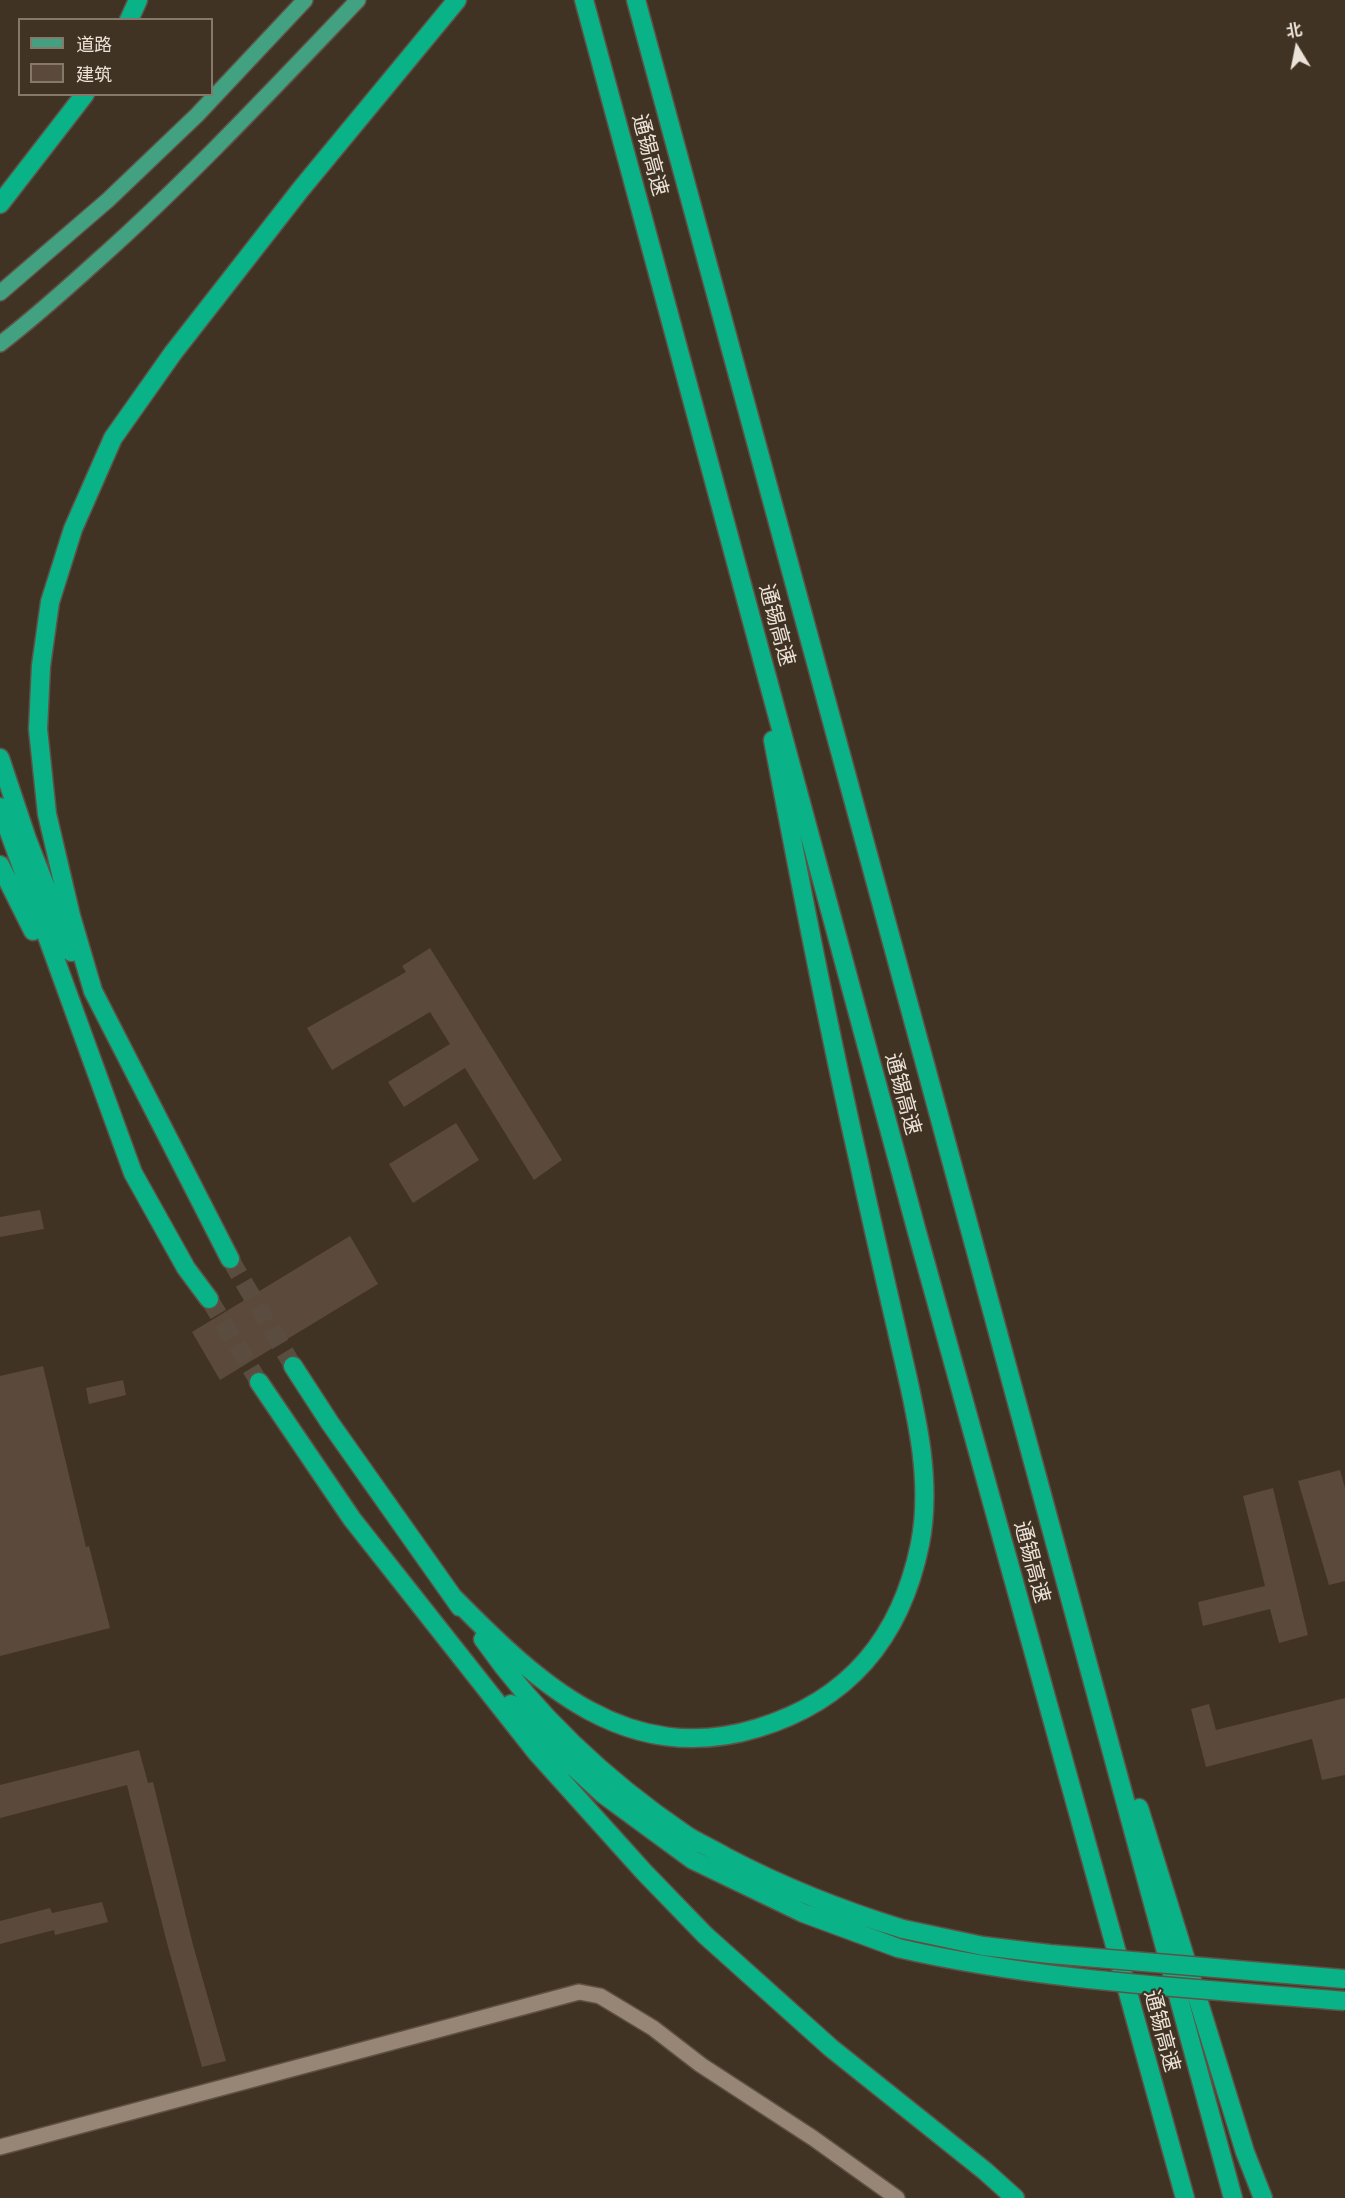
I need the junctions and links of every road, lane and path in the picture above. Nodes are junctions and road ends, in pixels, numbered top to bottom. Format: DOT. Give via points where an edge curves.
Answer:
graph roads {
  1 [pos="138,0"];
  2 [pos="305,0"];
  3 [pos="358,0"];
  4 [pos="458,0"];
  5 [pos="584,0"];
  6 [pos="636,0"];
  7 [pos="130,18"];
  8 [pos="83,96"];
  9 [pos="0,204"];
  10 [pos="0,293"];
  11 [pos="0,344"];
  12 [pos="747,599"];
  13 [pos="0,758"];
  14 [pos="0,807"];
  15 [pos="0,866"];
  16 [pos="93,990"];
  17 [pos="72,1008"];
  18 [pos="230,1259"];
  19 [pos="209,1299"];
  20 [pos="293,1366"];
  21 [pos="259,1382"];
  22 [pos="1054,1543"];
  23 [pos="454,1598"];
  24 [pos="441,1631"];
  25 [pos="1345,1979"];
  26 [pos="1345,2001"];
  27 [pos="0,2147"];
  28 [pos="897,2198"];
  29 [pos="1015,2198"];
  30 [pos="1185,2198"];
  31 [pos="1233,2198"];
  32 [pos="1263,2198"];
  1 -- 7 [label="highway"];
  2 -- 10 [label="main road" via="181,130 108,200"];
  3 -- 11 [label="main road" via="133,229"];
  4 -- 16 [label="highway" via="301,189 173,353 113,438 73,528 50,602 38,729 46,814"];
  5 -- 12 [label="highway, 通锡高速"];
  6 -- 22 [label="highway, 通锡高速"];
  8 -- 9 [label="highway"];
  12 -- 23 [label="highway" via="847,1109 921,1449 924,1497 920,1541 909,1583 875,1651 849,1679 819,1702 785,1719 743,1732 696,1739 655,1735 618,1725 580,1706 540,1679"];
  12 -- 30 [label="highway, 通锡高速" via="917,1232"];
  13 -- 16 [label="highway" via="69,948"];
  14 -- 17 [label="highway"];
  15 -- 17 [label="highway"];
  16 -- 18 [label="highway"];
  17 -- 19 [label="highway" via="133,1173 186,1268"];
  20 -- 23 [label="highway"];
  21 -- 24 [label="highway" via="352,1519"];
  22 -- 31 [label="highway, 通锡高速"];
  22 -- 32 [label="highway" via="1245,2152"];
  23 -- 25 [label="highway, bridge" via="504,1669 588,1757 687,1836 797,1892 903,1929 983,1946"];
  24 -- 26 [label="highway, bridge" via="548,1742 642,1824 693,1860 803,1913 898,1948 952,1960 1077,1978"];
  24 -- 29 [label="highway" via="536,1752 705,1935 831,2049"];
  27 -- 28 [label="street" via="579,1992 600,1996 653,2028"];
}
